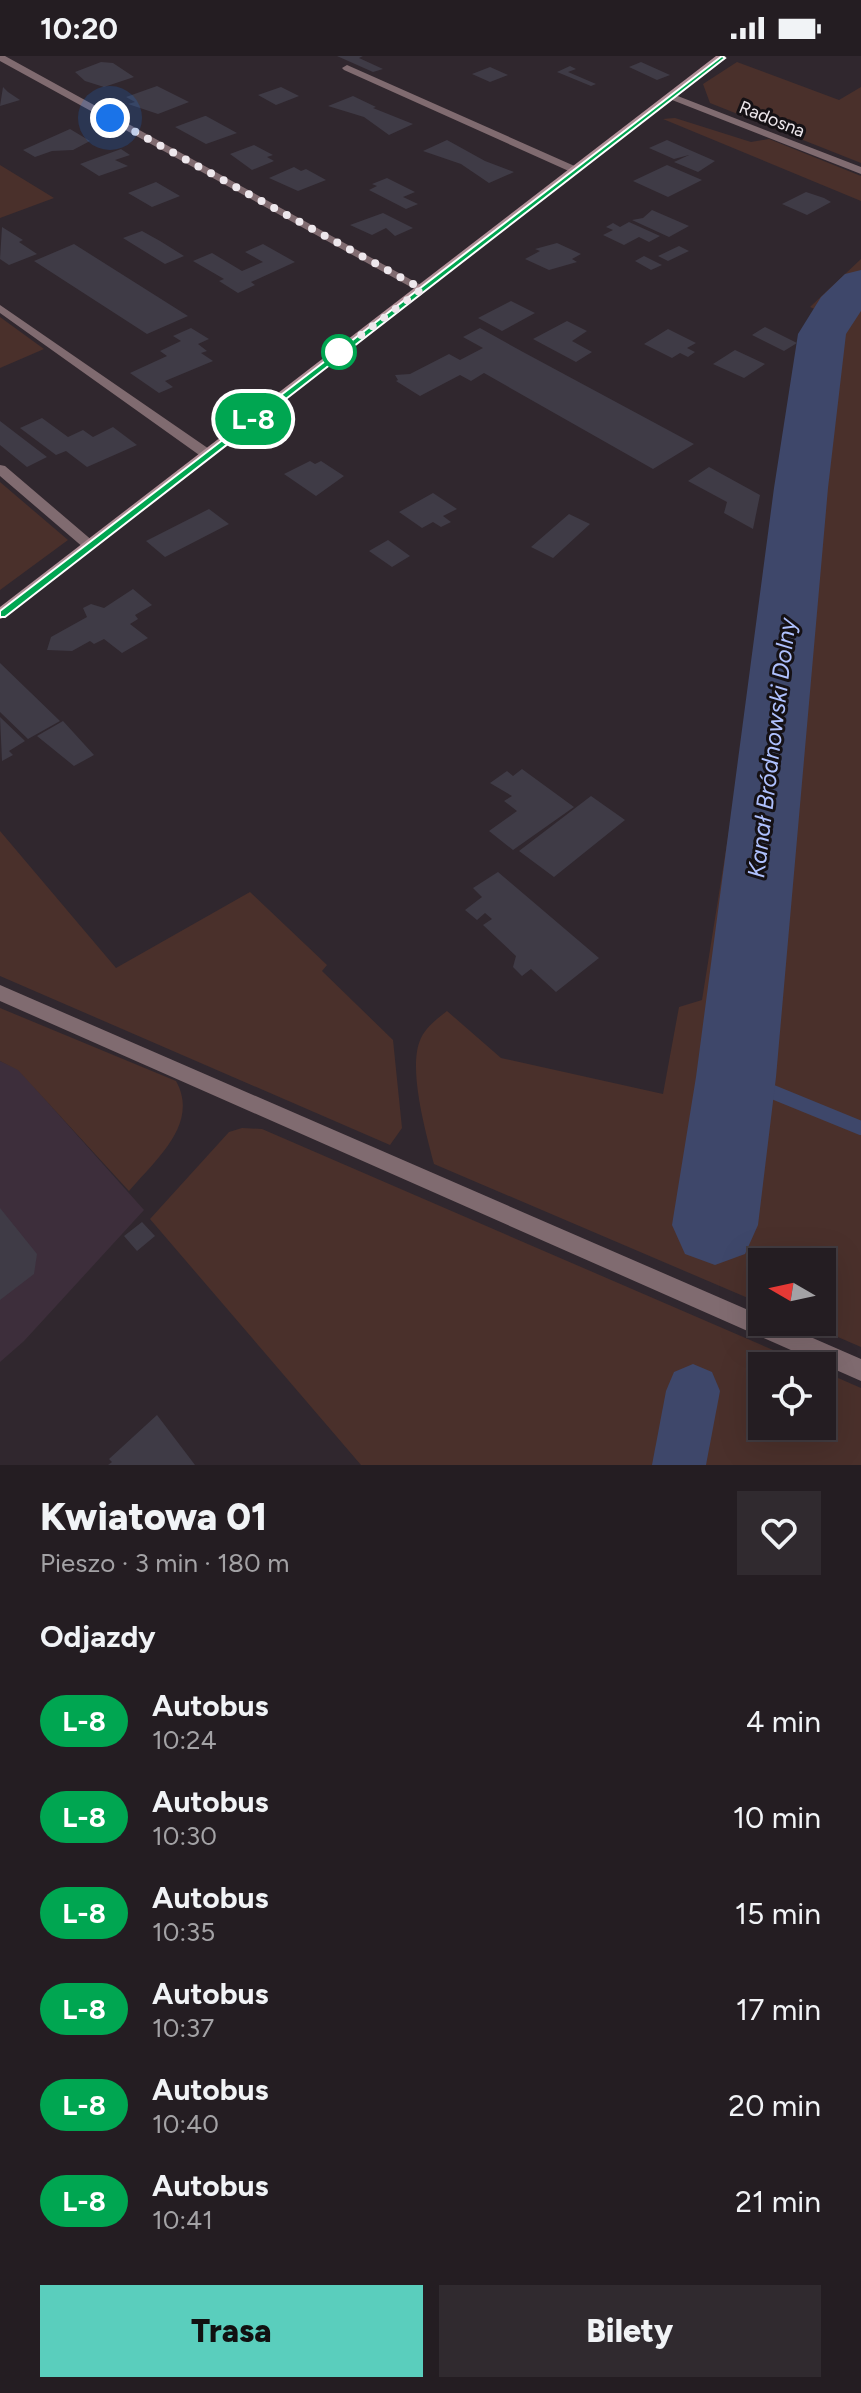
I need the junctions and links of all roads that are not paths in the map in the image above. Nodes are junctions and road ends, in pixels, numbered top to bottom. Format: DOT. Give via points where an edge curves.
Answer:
graph roads {
  1 [pos="721,56"];
  2 [pos="0,57"];
  3 [pos="347,68"];
  4 [pos="670,96"];
  5 [pos="575,170"];
  6 [pos="861,171"];
  7 [pos="422,289"];
  8 [pos="0,308"];
  9 [pos="207,454"];
  10 [pos="0,469"];
  11 [pos="89,545"];
  12 [pos="0,614"];
  13 [pos="0,993"];
  14 [pos="861,1370"];
  1 -- 4 [label="street"];
  2 -- 7 [label="street"];
  3 -- 5 [label="street"];
  4 -- 5 [label="street"];
  4 -- 6 [label="street, Radosna"];
  5 -- 7 [label="street"];
  7 -- 9 [label="street"];
  8 -- 9 [label="street"];
  9 -- 11 [label="street"];
  10 -- 11 [label="street"];
  11 -- 12 [label="street"];
  13 -- 14 [label="street"];
}
